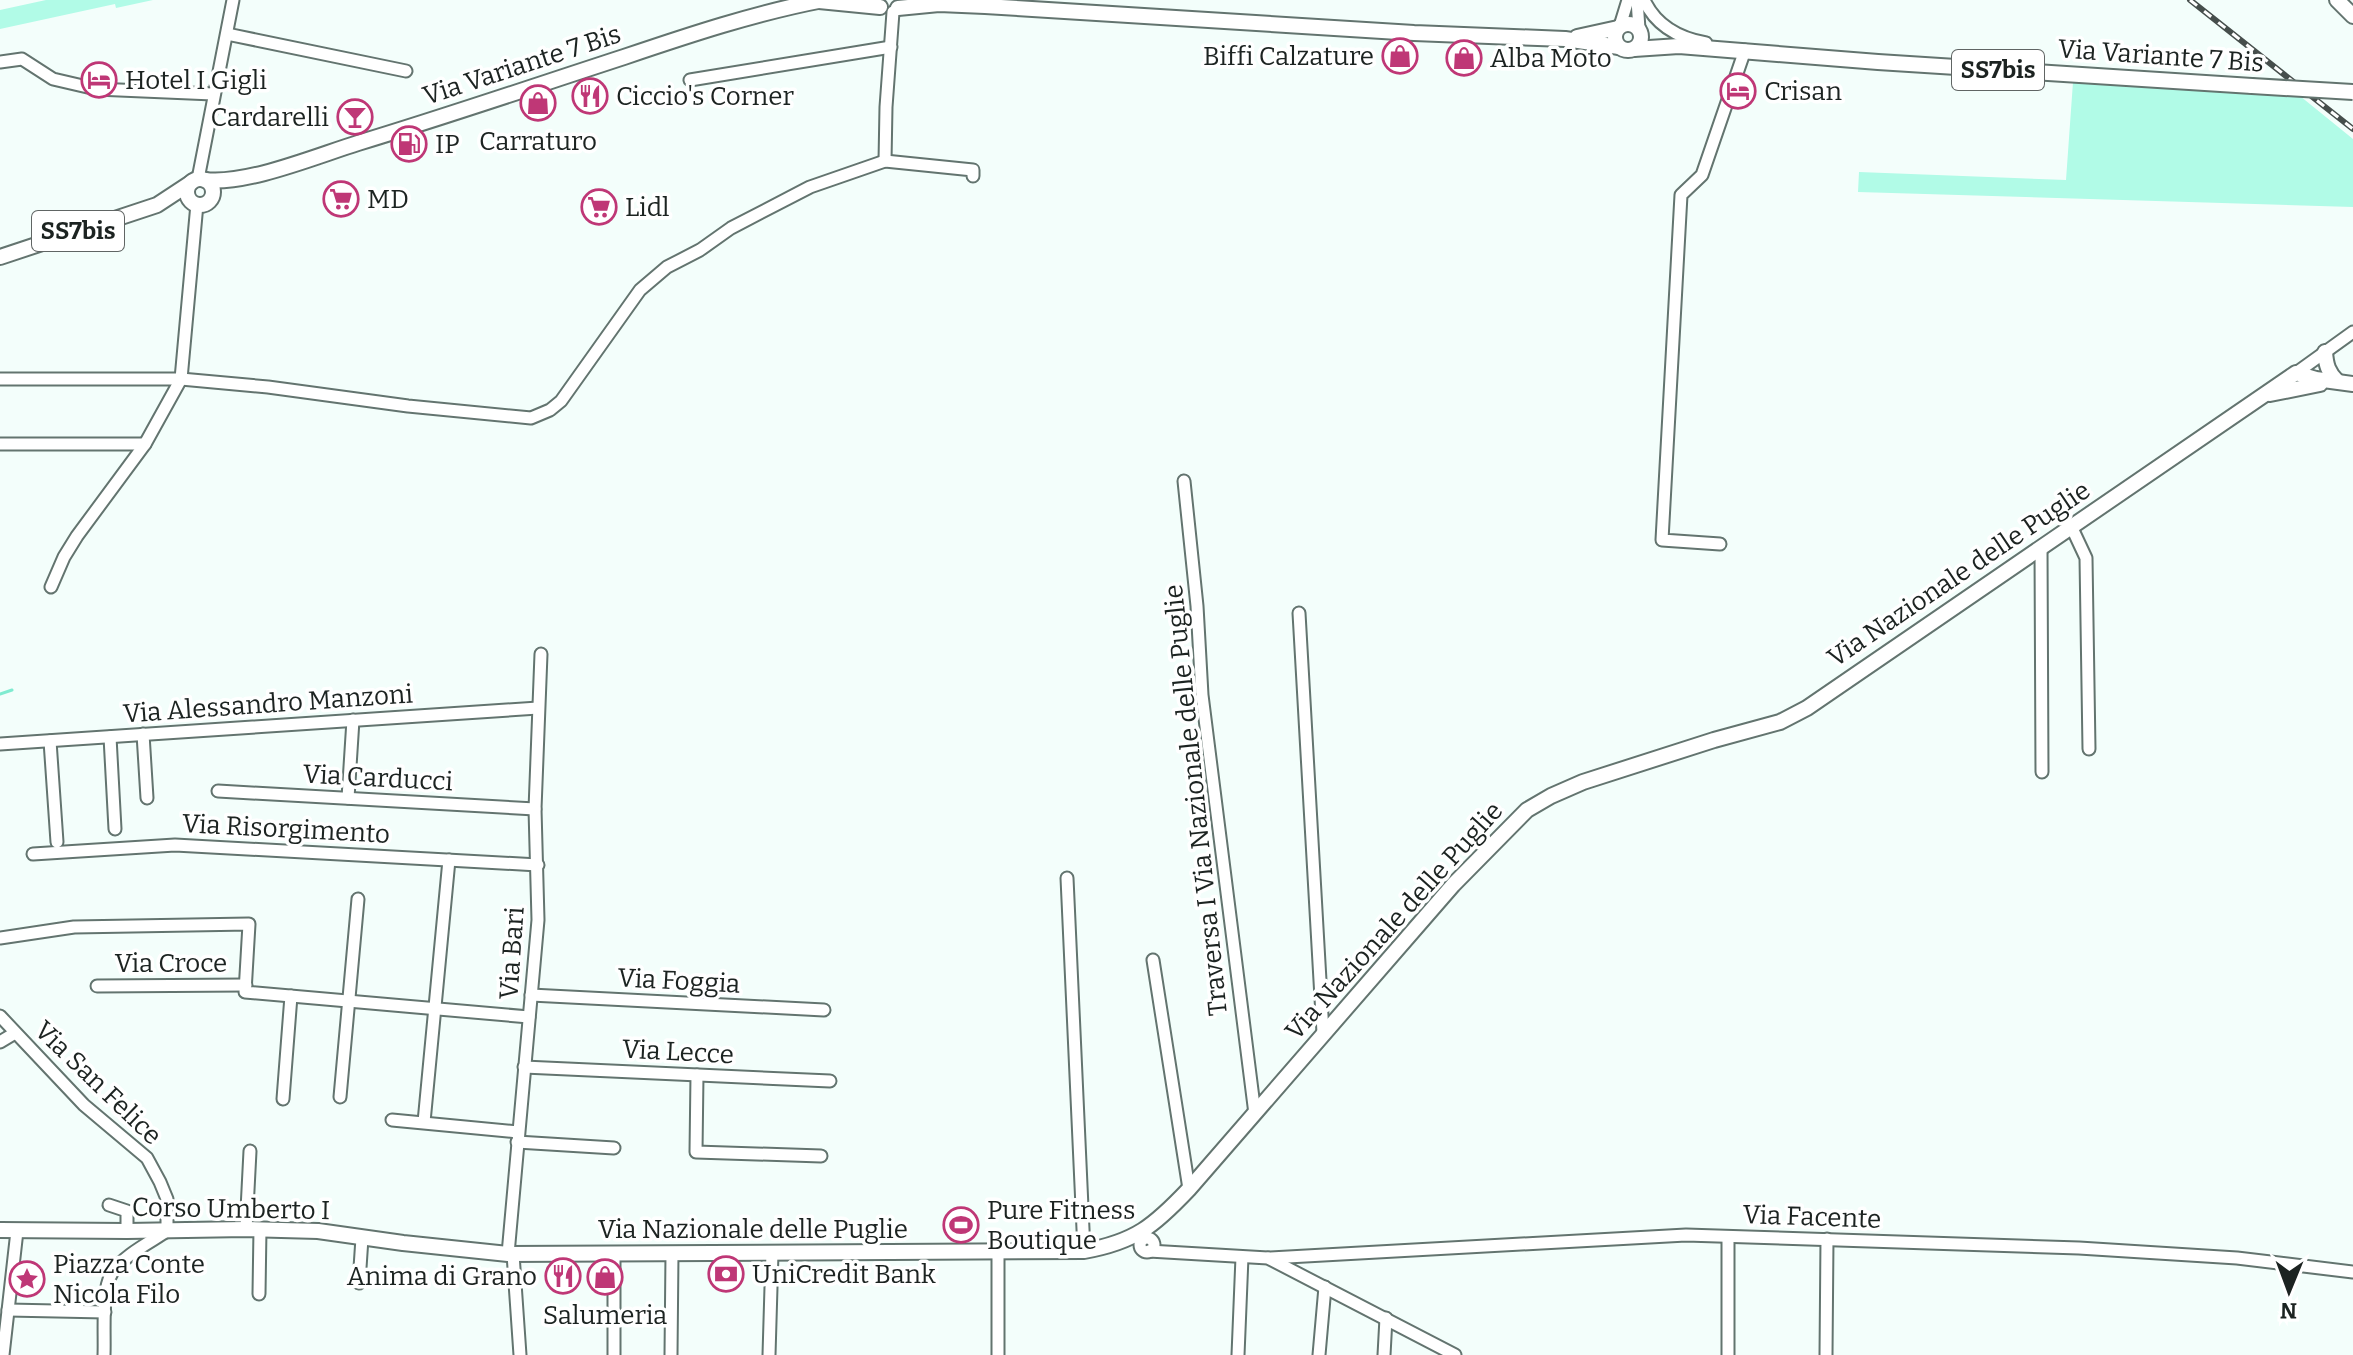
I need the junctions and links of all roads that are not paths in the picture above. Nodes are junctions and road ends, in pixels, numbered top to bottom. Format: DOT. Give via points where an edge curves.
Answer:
graph roads {
  1 [pos="233,0"];
  2 [pos="821,0"];
  3 [pos="920,0"];
  4 [pos="1628,0"];
  5 [pos="1637,0"];
  6 [pos="1644,0"];
  7 [pos="2337,0"];
  8 [pos="939,4"];
  9 [pos="890,5"];
  10 [pos="1112,7"];
  11 [pos="2353,16"];
  12 [pos="1619,27"];
  13 [pos="1639,29"];
  14 [pos="227,34"];
  15 [pos="1565,39"];
  16 [pos="1679,46"];
  17 [pos="891,47"];
  18 [pos="1627,48"];
  19 [pos="1725,49"];
  20 [pos="1745,50"];
  21 [pos="0,62"];
  22 [pos="406,71"];
  23 [pos="690,80"];
  24 [pos="2353,92"];
  25 [pos="213,94"];
  26 [pos="885,161"];
  27 [pos="973,176"];
  28 [pos="241,179"];
  29 [pos="198,180"];
  30 [pos="201,202"];
  31 [pos="157,205"];
  32 [pos="0,257"];
  33 [pos="2353,332"];
  34 [pos="2325,352"];
  35 [pos="2300,370"];
  36 [pos="0,379"];
  37 [pos="181,379"];
  38 [pos="2337,381"];
  39 [pos="2353,384"];
  40 [pos="2259,397"];
  41 [pos="0,444"];
  42 [pos="145,444"];
  43 [pos="1184,481"];
  44 [pos="2071,526"];
  45 [pos="1720,544"];
  46 [pos="2041,547"];
  47 [pos="51,587"];
  48 [pos="1299,613"];
  49 [pos="541,654"];
  50 [pos="538,708"];
  51 [pos="353,720"];
  52 [pos="143,734"];
  53 [pos="110,737"];
  54 [pos="50,741"];
  55 [pos="0,744"];
  56 [pos="2089,749"];
  57 [pos="2042,772"];
  58 [pos="218,791"];
  59 [pos="147,798"];
  60 [pos="348,798"];
  61 [pos="535,809"];
  62 [pos="115,829"];
  63 [pos="57,842"];
  64 [pos="33,854"];
  65 [pos="449,860"];
  66 [pos="538,865"];
  67 [pos="1067,878"];
  68 [pos="358,899"];
  69 [pos="0,938"];
  70 [pos="1153,960"];
  71 [pos="97,986"];
  72 [pos="245,988"];
  73 [pos="531,995"];
  74 [pos="291,996"];
  75 [pos="350,1001"];
  76 [pos="435,1009"];
  77 [pos="824,1010"];
  78 [pos="0,1016"];
  79 [pos="529,1017"];
  80 [pos="15,1033"];
  81 [pos="1323,1033"];
  82 [pos="0,1042"];
  83 [pos="524,1067"];
  84 [pos="697,1075"];
  85 [pos="830,1081"];
  86 [pos="340,1097"];
  87 [pos="283,1099"];
  88 [pos="1255,1114"];
  89 [pos="392,1120"];
  90 [pos="424,1122"];
  91 [pos="518,1137"];
  92 [pos="614,1148"];
  93 [pos="250,1151"];
  94 [pos="821,1156"];
  95 [pos="1189,1189"];
  96 [pos="109,1205"];
  97 [pos="1157,1222"];
  98 [pos="253,1229"];
  99 [pos="0,1230"];
  100 [pos="17,1231"];
  101 [pos="127,1231"];
  102 [pos="167,1231"];
  103 [pos="1728,1237"];
  104 [pos="362,1238"];
  105 [pos="1827,1239"];
  106 [pos="1118,1243"];
  107 [pos="1148,1247"];
  108 [pos="1084,1251"];
  109 [pos="998,1252"];
  110 [pos="772,1253"];
  111 [pos="511,1254"];
  112 [pos="614,1254"];
  113 [pos="672,1254"];
  114 [pos="1242,1257"];
  115 [pos="1268,1258"];
  116 [pos="2353,1272"];
  117 [pos="359,1283"];
  118 [pos="1325,1287"];
  119 [pos="259,1294"];
  120 [pos="8,1310"];
  121 [pos="105,1312"];
  122 [pos="1386,1318"];
  123 [pos="3,1355"];
  124 [pos="104,1355"];
  125 [pos="520,1355"];
  126 [pos="614,1355"];
  127 [pos="671,1355"];
  128 [pos="769,1355"];
  129 [pos="998,1355"];
  130 [pos="1238,1355"];
  131 [pos="1319,1355"];
  132 [pos="1384,1355"];
  133 [pos="1455,1355"];
  134 [pos="1728,1355"];
  135 [pos="1826,1355"];
  1 -- 14 [label="street"];
  2 -- 9 [label="main road, Via Variante 7 Bis / SS7bis"];
  2 -- 28 [label="main road, Via Variante 7 Bis / SS7bis" via="694,34"];
  3 -- 8 [label="main road, Via Variante 7 Bis / SS7bis"];
  4 -- 12 [label="street"];
  5 -- 13 [label="street"];
  6 -- 19 [label="street" via="1670,31"];
  7 -- 11 [label="main road"];
  8 -- 9 [label="main road, Via Variante 7 Bis / SS7bis"];
  8 -- 10 [label="main road, Via Variante 7 Bis / SS7bis"];
  9 -- 17 [label="street"];
  10 -- 15 [label="main road, Via Variante 7 Bis / SS7bis" via="1414,33"];
  12 -- 13 [label="main road, SS7bis" via="1632,24"];
  12 -- 15 [label="main road, Via Variante 7 Bis / SS7bis"];
  12 -- 18 [label="main road" via="1615,36"];
  13 -- 16 [label="main road, Via Variante 7 Bis / SS7bis"];
  13 -- 18 [label="main road" via="1642,39"];
  14 -- 22 [label="street"];
  14 -- 25 [label="street"];
  15 -- 18 [label="main road, Via Variante 7 Bis / SS7bis"];
  16 -- 18 [label="main road, Via Variante 7 Bis / SS7bis"];
  16 -- 19 [label="main road, Via Variante 7 Bis / SS7bis"];
  17 -- 23 [label="street"];
  17 -- 26 [label="street"];
  19 -- 20 [label="main road, Via Variante 7 Bis / SS7bis"];
  20 -- 24 [label="main road, Via Variante 7 Bis / SS7bis, bridge"];
  20 -- 45 [label="street" via="1702,175 1681,195 1662,540"];
  21 -- 25 [label="street" via="22,59 53,79 96,89"];
  25 -- 29 [label="street"];
  26 -- 27 [label="street" via="973,170"];
  26 -- 37 [label="street" via="810,187 667,267 640,290 561,401 531,418"];
  28 -- 29 [label="main road, Via Variante 7 Bis / SS7bis"];
  28 -- 30 [label="main road, Via Variante 7 Bis / SS7bis"];
  29 -- 30 [label="main road" via="188,195"];
  29 -- 30 [label="main road" via="213,188"];
  29 -- 31 [label="main road, SS7bis"];
  30 -- 31 [label="main road, SS7bis"];
  30 -- 37 [label="street"];
  31 -- 32 [label="main road, SS7bis"];
  33 -- 34 [label="street, Via Nazionale delle Puglie"];
  34 -- 35 [label="street, Via Nazionale delle Puglie"];
  34 -- 38 [label="main road"];
  35 -- 38 [label="main road" via="2305,377"];
  35 -- 40 [label="main road, Via Nazionale delle Puglie"];
  36 -- 37 [label="street"];
  37 -- 42 [label="street"];
  38 -- 39 [label="main road"];
  38 -- 40 [label="main road"];
  40 -- 44 [label="main road, Via Nazionale delle Puglie"];
  41 -- 42 [label="street"];
  42 -- 47 [label="street" via="77,536"];
  43 -- 88 [label="street, Traversa I Via Nazionale delle Puglie" via="1202,695"];
  44 -- 46 [label="main road, Via Nazionale delle Puglie"];
  44 -- 56 [label="street" via="2086,558"];
  46 -- 57 [label="street"];
  46 -- 81 [label="main road, Via Nazionale delle Puglie" via="1780,722 1583,782 1527,810"];
  48 -- 81 [label="street"];
  49 -- 50 [label="street, Via Bari"];
  50 -- 51 [label="street, Via Alessandro Manzoni"];
  50 -- 61 [label="street, Via Bari"];
  51 -- 52 [label="street, Via Alessandro Manzoni"];
  51 -- 60 [label="street"];
  52 -- 53 [label="street, Via Alessandro Manzoni"];
  52 -- 59 [label="street"];
  53 -- 54 [label="street, Via Alessandro Manzoni"];
  53 -- 62 [label="street"];
  54 -- 55 [label="street, Via Alessandro Manzoni"];
  54 -- 63 [label="street"];
  58 -- 60 [label="street, Via Carducci"];
  60 -- 61 [label="street, Via Carducci"];
  61 -- 66 [label="street, Via Bari"];
  64 -- 65 [label="street, Via Risorgimento" via="175,845"];
  65 -- 66 [label="street, Via Risorgimento"];
  65 -- 76 [label="street"];
  66 -- 73 [label="street, Via Bari"];
  67 -- 108 [label="street"];
  68 -- 75 [label="street"];
  69 -- 72 [label="street" via="74,927 249,924"];
  70 -- 95 [label="street"];
  71 -- 72 [label="street, Via Croce"];
  72 -- 74 [label="street, Via Croce"];
  73 -- 77 [label="street, Via Foggia"];
  73 -- 79 [label="street, Via Bari"];
  74 -- 75 [label="street, Via Croce"];
  74 -- 87 [label="street"];
  75 -- 76 [label="street, Via Croce"];
  75 -- 86 [label="street"];
  76 -- 79 [label="street, Via Croce"];
  76 -- 90 [label="street"];
  78 -- 80 [label="street, Via San Felice"];
  79 -- 83 [label="street, Via Bari"];
  80 -- 82 [label="street"];
  80 -- 102 [label="street, Via San Felice" via="84,1105 147,1158 167,1199"];
  81 -- 88 [label="main road, Via Nazionale delle Puglie"];
  83 -- 84 [label="street, Via Lecce"];
  83 -- 91 [label="street, Via Bari"];
  84 -- 85 [label="street, Via Lecce"];
  84 -- 94 [label="street" via="696,1152"];
  88 -- 95 [label="main road, Via Nazionale delle Puglie"];
  89 -- 90 [label="street"];
  90 -- 91 [label="street"];
  91 -- 92 [label="street"];
  91 -- 111 [label="street, Via Bari"];
  93 -- 98 [label="street"];
  95 -- 97 [label="main road, Via Nazionale delle Puglie"];
  96 -- 101 [label="street" via="127,1211"];
  97 -- 106 [label="main road, Via Nazionale delle Puglie"];
  97 -- 107 [label="street"];
  98 -- 102 [label="main road, Corso Umberto I"];
  98 -- 104 [label="main road, Corso Umberto I"];
  98 -- 119 [label="street"];
  99 -- 100 [label="main road, Corso Umberto I"];
  100 -- 101 [label="main road, Corso Umberto I"];
  100 -- 120 [label="street"];
  101 -- 102 [label="main road, Corso Umberto I"];
  102 -- 121 [label="street" via="111,1274"];
  103 -- 105 [label="street, Via Facente"];
  103 -- 115 [label="street, Via Facente"];
  103 -- 134 [label="street"];
  104 -- 111 [label="main road, Corso Umberto I"];
  104 -- 117 [label="street"];
  105 -- 116 [label="street, Via Facente" via="2079,1248"];
  105 -- 135 [label="street"];
  106 -- 107 [label="street, Via Facente"];
  106 -- 108 [label="main road, Via Nazionale delle Puglie"];
  107 -- 114 [label="street, Via Facente"];
  108 -- 109 [label="main road, Via Nazionale delle Puglie"];
  109 -- 110 [label="main road, Via Nazionale delle Puglie"];
  109 -- 129 [label="street"];
  110 -- 113 [label="main road, Via Nazionale delle Puglie"];
  110 -- 128 [label="street"];
  111 -- 112 [label="main road, Via Nazionale delle Puglie"];
  111 -- 125 [label="street, Via Bari"];
  112 -- 113 [label="main road, Via Nazionale delle Puglie"];
  112 -- 126 [label="street"];
  113 -- 127 [label="street"];
  114 -- 115 [label="street, Via Facente"];
  114 -- 130 [label="street"];
  115 -- 118 [label="street"];
  118 -- 122 [label="street"];
  118 -- 131 [label="street"];
  120 -- 121 [label="street"];
  120 -- 123 [label="street"];
  121 -- 124 [label="street"];
  122 -- 132 [label="street"];
  122 -- 133 [label="street"];
}
